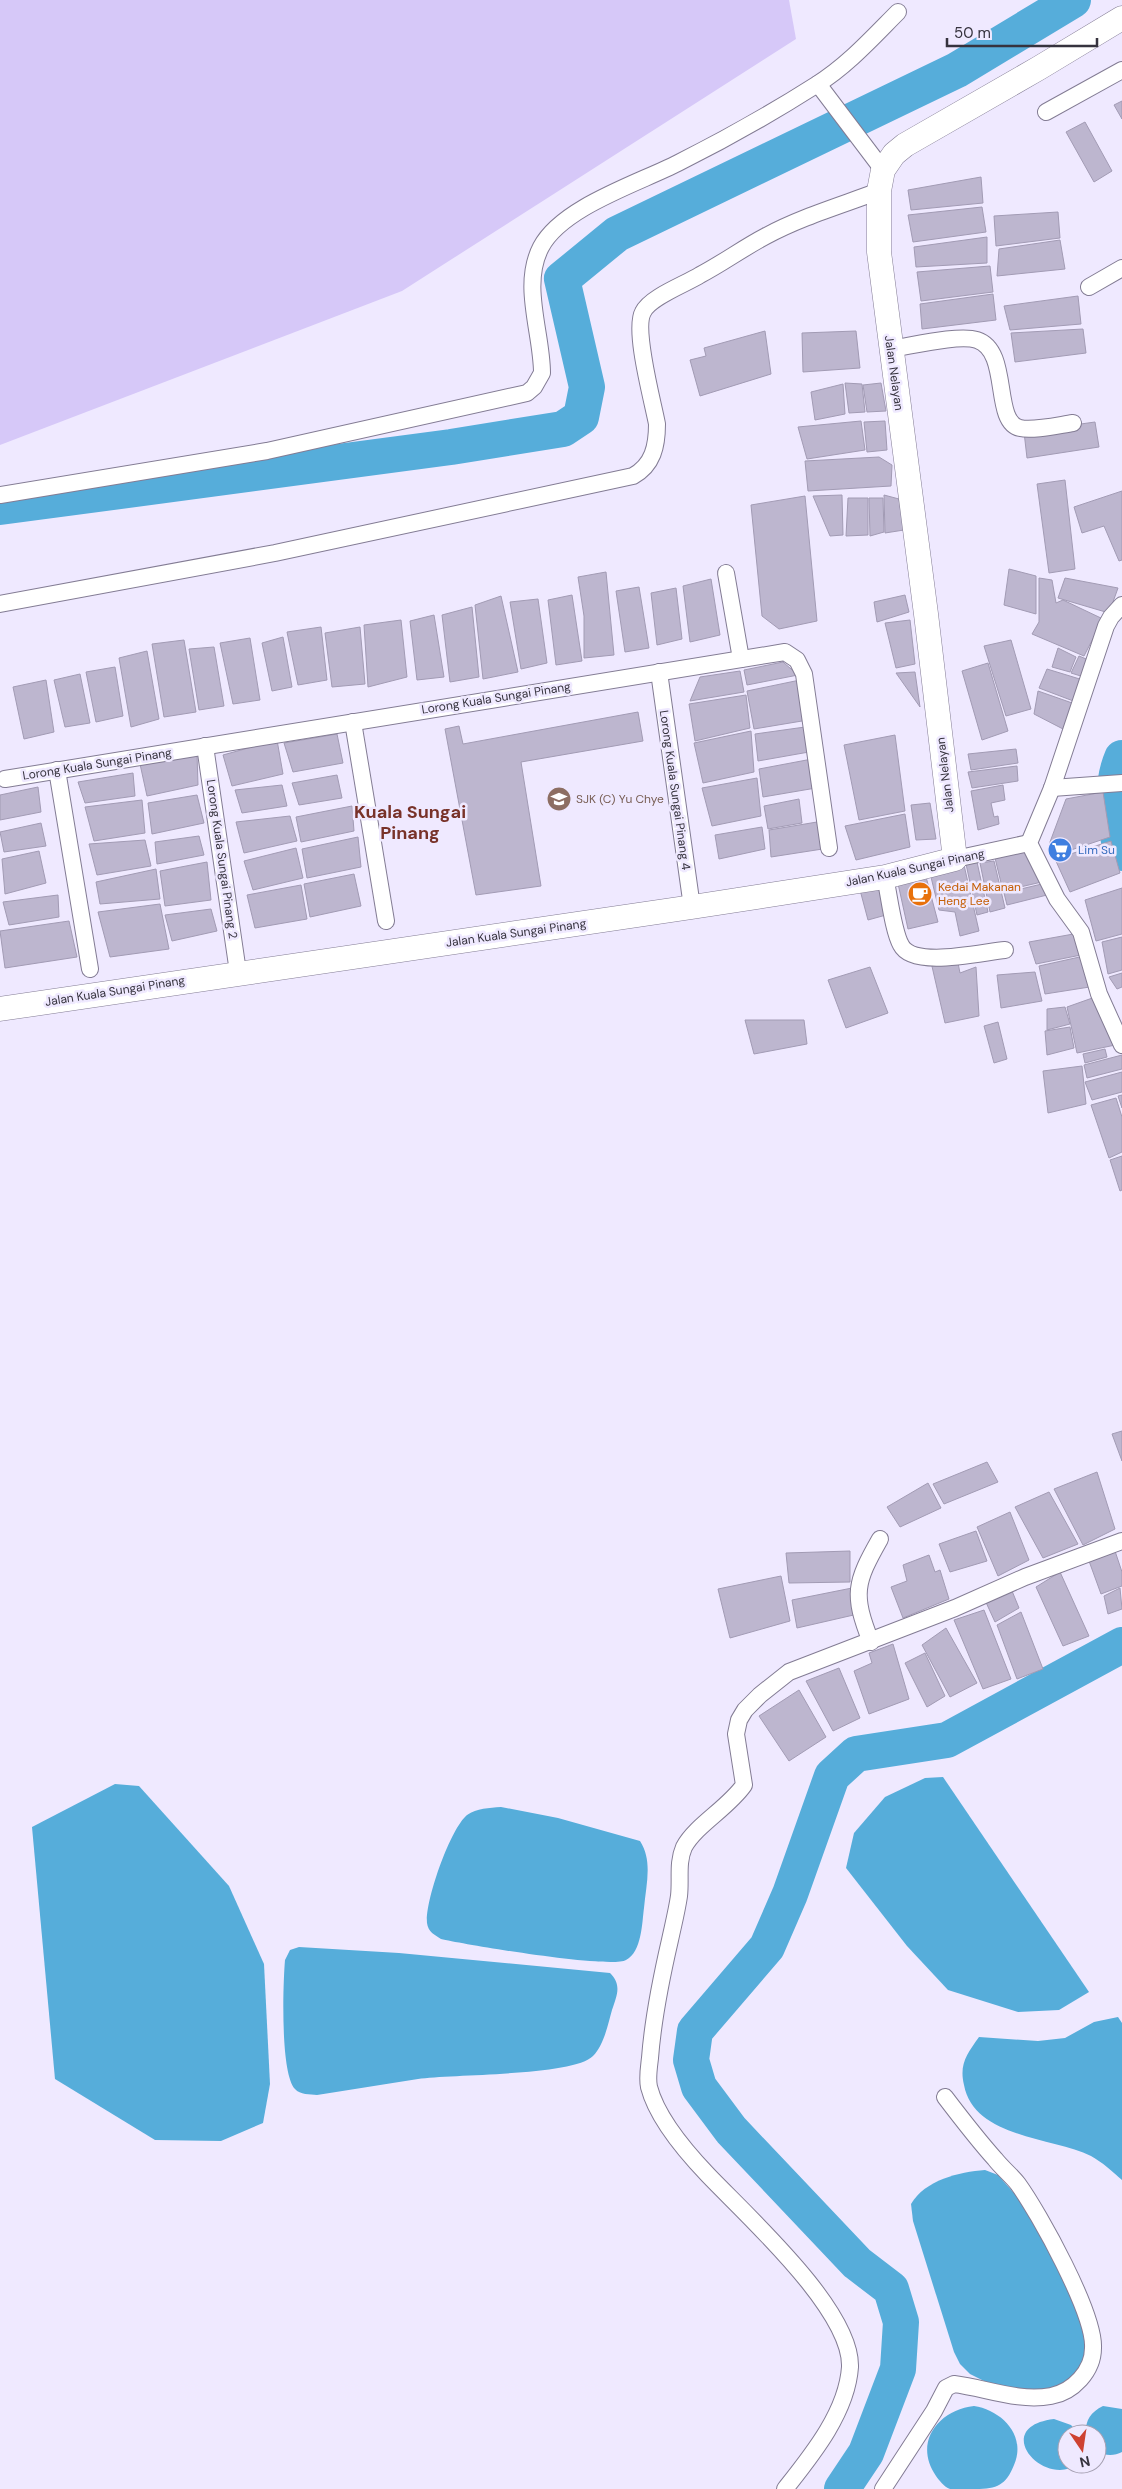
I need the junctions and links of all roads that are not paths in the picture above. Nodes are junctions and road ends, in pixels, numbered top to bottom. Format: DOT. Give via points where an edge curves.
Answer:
graph roads {
  1 [pos="898,12"];
  2 [pos="1122,18"];
  3 [pos="1122,70"];
  4 [pos="818,84"];
  5 [pos="1046,112"];
  6 [pos="881,181"];
  7 [pos="1122,268"];
  8 [pos="1089,287"];
  9 [pos="890,349"];
  10 [pos="1073,423"];
  11 [pos="0,495"];
  12 [pos="726,573"];
  13 [pos="0,604"];
  14 [pos="1122,604"];
  15 [pos="741,658"];
  16 [pos="659,672"];
  17 [pos="353,722"];
  18 [pos="205,746"];
  19 [pos="57,770"];
  20 [pos="5,779"];
  21 [pos="1122,783"];
  22 [pos="1052,788"];
  23 [pos="1029,843"];
  24 [pos="829,848"];
  25 [pos="955,859"];
  26 [pos="885,876"];
  27 [pos="692,907"];
  28 [pos="386,921"];
  29 [pos="1005,950"];
  30 [pos="90,969"];
  31 [pos="238,972"];
  32 [pos="0,1008"];
  33 [pos="1122,1045"];
  34 [pos="880,1540"];
  35 [pos="1122,1541"];
  36 [pos="871,1642"];
  37 [pos="945,2098"];
  38 [pos="785,2489"];
  39 [pos="883,2489"];
  1 -- 4 [label="street"];
  2 -- 6 [label="street" via="905,145 894,154"];
  3 -- 5 [label="street"];
  4 -- 6 [label="street" via="852,130"];
  4 -- 11 [label="street" via="679,162 587,206 556,228 542,246 532,272 542,374 527,393 267,451"];
  6 -- 9 [label="street, Jalan Nelayan" via="879,252"];
  6 -- 13 [label="street" via="766,236 646,307 640,325 657,437 650,462 633,476 275,553"];
  7 -- 8 [label="street"];
  9 -- 10 [label="street" via="960,339 978,340 994,357 1006,413 1013,425 1026,429"];
  9 -- 25 [label="street, Jalan Nelayan"];
  12 -- 15 [label="street"];
  14 -- 22 [label="street" via="1106,626"];
  15 -- 16 [label="street, Lorong Kuala Sungai Pinang"];
  15 -- 24 [label="street, Lorong Kuala Sungai Pinang" via="785,652 797,660 804,674"];
  16 -- 17 [label="street, Lorong Kuala Sungai Pinang"];
  16 -- 27 [label="street, Lorong Kuala Sungai Pinang 4"];
  17 -- 18 [label="street, Lorong Kuala Sungai Pinang"];
  17 -- 28 [label="street"];
  18 -- 19 [label="street, Lorong Kuala Sungai Pinang"];
  18 -- 31 [label="street, Lorong Kuala Sungai Pinang 2"];
  19 -- 20 [label="street, Lorong Kuala Sungai Pinang"];
  19 -- 30 [label="street"];
  21 -- 22 [label="street"];
  22 -- 23 [label="street"];
  23 -- 25 [label="street, Jalan Kuala Sungai Pinang"];
  23 -- 33 [label="street" via="1057,899 1081,932 1099,994"];
  25 -- 26 [label="street, Jalan Kuala Sungai Pinang"];
  26 -- 27 [label="street, Jalan Kuala Sungai Pinang"];
  26 -- 29 [label="street" via="899,941 905,950 925,958"];
  27 -- 31 [label="street, Jalan Kuala Sungai Pinang"];
  31 -- 32 [label="street, Jalan Kuala Sungai Pinang"];
  34 -- 36 [label="street" via="858,1589"];
  35 -- 36 [label="street" via="1024,1576"];
  36 -- 38 [label="street" via="789,1672 760,1695 742,1715 736,1734 744,1785 695,1833 684,1848 679,1865 679,1893 651,2047 649,2085 686,2151 815,2288 838,2325 847,2347 849,2373 836,2414 806,2463"];
  37 -- 39 [label="street" via="1018,2184 1063,2262 1088,2324 1093,2342 1092,2359 1079,2381 1065,2392 1052,2396 1023,2397 954,2384 946,2388"];
}
